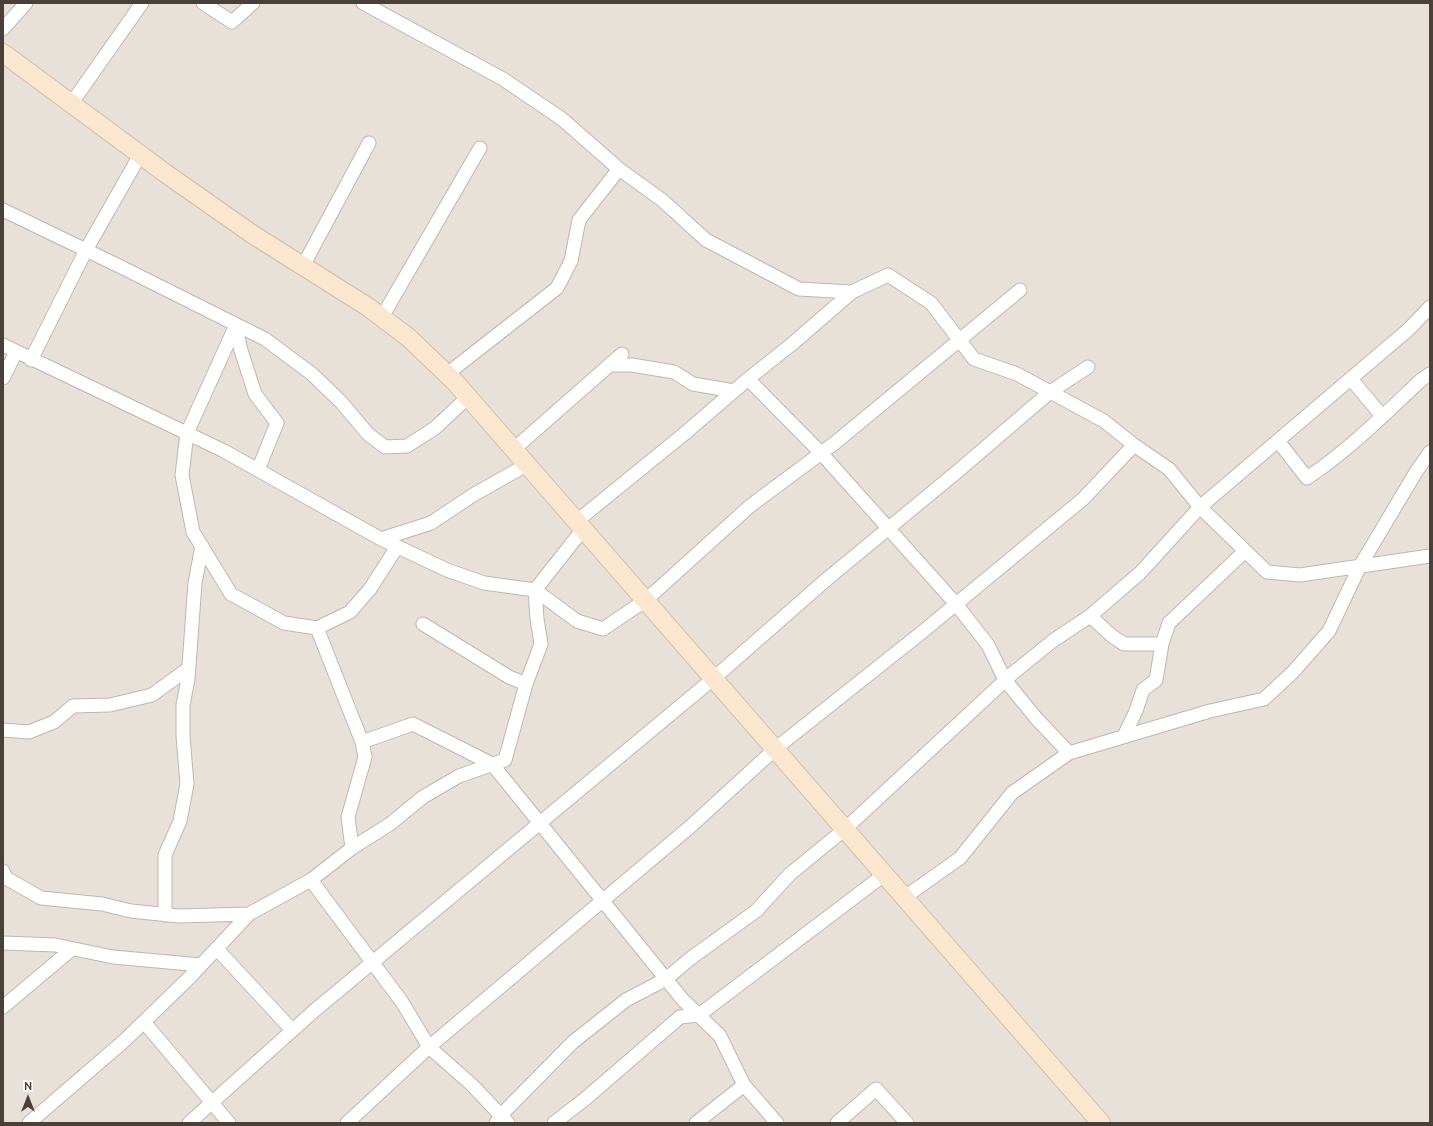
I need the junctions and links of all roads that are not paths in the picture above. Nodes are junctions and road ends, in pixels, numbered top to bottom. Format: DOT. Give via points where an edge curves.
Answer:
graph roads {
  1 [pos="26,3"];
  2 [pos="142,3"];
  3 [pos="203,3"];
  4 [pos="253,3"];
  5 [pos="363,3"];
  6 [pos="3,28"];
  7 [pos="3,53"];
  8 [pos="71,104"];
  9 [pos="369,143"];
  10 [pos="480,148"];
  11 [pos="140,155"];
  12 [pos="619,169"];
  13 [pos="3,210"];
  14 [pos="86,250"];
  15 [pos="303,266"];
  16 [pos="1020,290"];
  17 [pos="852,292"];
  18 [pos="1430,307"];
  19 [pos="382,318"];
  20 [pos="236,325"];
  21 [pos="960,340"];
  22 [pos="3,345"];
  23 [pos="16,352"];
  24 [pos="622,354"];
  25 [pos="32,360"];
  26 [pos="610,365"];
  27 [pos="1088,367"];
  28 [pos="447,374"];
  29 [pos="1430,374"];
  30 [pos="3,378"];
  31 [pos="748,379"];
  32 [pos="1351,379"];
  33 [pos="734,391"];
  34 [pos="1050,392"];
  35 [pos="468,397"];
  36 [pos="1382,416"];
  37 [pos="187,433"];
  38 [pos="1278,441"];
  39 [pos="1134,445"];
  40 [pos="514,449"];
  41 [pos="1430,452"];
  42 [pos="821,453"];
  43 [pos="528,464"];
  44 [pos="258,470"];
  45 [pos="1200,508"];
  46 [pos="580,525"];
  47 [pos="888,530"];
  48 [pos="380,539"];
  49 [pos="202,546"];
  50 [pos="397,547"];
  51 [pos="1244,552"];
  52 [pos="1430,556"];
  53 [pos="1360,566"];
  54 [pos="535,590"];
  55 [pos="646,600"];
  56 [pos="956,604"];
  57 [pos="1090,616"];
  58 [pos="422,624"];
  59 [pos="318,628"];
  60 [pos="1162,644"];
  61 [pos="189,668"];
  62 [pos="714,678"];
  63 [pos="1006,680"];
  64 [pos="526,684"];
  65 [pos="3,730"];
  66 [pos="1124,736"];
  67 [pos="362,742"];
  68 [pos="775,749"];
  69 [pos="1068,753"];
  70 [pos="492,764"];
  71 [pos="540,824"];
  72 [pos="845,829"];
  73 [pos="352,848"];
  74 [pos="3,871"];
  75 [pos="885,874"];
  76 [pos="311,880"];
  77 [pos="904,897"];
  78 [pos="602,900"];
  79 [pos="249,914"];
  80 [pos="165,915"];
  81 [pos="3,943"];
  82 [pos="72,949"];
  83 [pos="217,949"];
  84 [pos="372,963"];
  85 [pos="201,965"];
  86 [pos="666,979"];
  87 [pos="3,1007"];
  88 [pos="699,1015"];
  89 [pos="144,1022"];
  90 [pos="292,1030"];
  91 [pos="429,1048"];
  92 [pos="744,1085"];
  93 [pos="212,1104"];
  94 [pos="502,1120"];
  95 [pos="29,1123"];
  96 [pos="189,1123"];
  97 [pos="228,1123"];
  98 [pos="347,1123"];
  99 [pos="554,1123"];
  100 [pos="696,1123"];
  101 [pos="777,1123"];
  102 [pos="837,1123"];
  103 [pos="907,1123"];
  104 [pos="1101,1123"];
  1 -- 6 [label="street"];
  2 -- 8 [label="street"];
  3 -- 4 [label="street" via="232,22"];
  5 -- 12 [label="street" via="503,79 562,119"];
  7 -- 8 [label="main road"];
  8 -- 11 [label="main road"];
  9 -- 15 [label="street"];
  10 -- 19 [label="street"];
  11 -- 14 [label="street"];
  11 -- 15 [label="main road" via="252,234"];
  12 -- 17 [label="street" via="662,200 706,240 799,289"];
  12 -- 28 [label="street" via="579,220 571,261 557,288"];
  13 -- 14 [label="street"];
  14 -- 20 [label="street"];
  14 -- 25 [label="street"];
  15 -- 19 [label="main road"];
  16 -- 21 [label="street"];
  17 -- 21 [label="street" via="888,275 931,303"];
  17 -- 31 [label="street"];
  18 -- 32 [label="street" via="1409,329"];
  19 -- 28 [label="main road" via="409,338"];
  20 -- 35 [label="street" via="265,339 312,374 342,402 368,434 385,447 407,446 435,428"];
  20 -- 37 [label="street"];
  20 -- 44 [label="street" via="255,394 277,423"];
  21 -- 34 [label="street" via="974,359 1017,374"];
  21 -- 42 [label="street"];
  22 -- 23 [label="street"];
  23 -- 25 [label="street"];
  23 -- 30 [label="street"];
  24 -- 26 [label="street"];
  25 -- 37 [label="street"];
  26 -- 33 [label="street" via="632,365 674,372 693,384"];
  26 -- 40 [label="street"];
  27 -- 34 [label="street"];
  28 -- 35 [label="main road"];
  29 -- 36 [label="street"];
  31 -- 33 [label="street"];
  31 -- 42 [label="street"];
  32 -- 36 [label="street"];
  32 -- 38 [label="street"];
  33 -- 46 [label="street"];
  34 -- 39 [label="street" via="1104,421"];
  34 -- 47 [label="street"];
  35 -- 40 [label="main road"];
  36 -- 38 [label="street" via="1329,463 1307,478"];
  37 -- 44 [label="street"];
  37 -- 49 [label="street" via="182,475 193,532"];
  38 -- 45 [label="street"];
  39 -- 45 [label="street" via="1169,469"];
  39 -- 56 [label="street" via="1083,499"];
  40 -- 43 [label="main road"];
  41 -- 53 [label="street"];
  42 -- 47 [label="street"];
  42 -- 55 [label="street" via="750,506"];
  43 -- 46 [label="main road"];
  43 -- 48 [label="street" via="473,495 431,523"];
  44 -- 48 [label="street"];
  45 -- 51 [label="street"];
  45 -- 57 [label="street" via="1140,573"];
  46 -- 54 [label="street"];
  46 -- 55 [label="main road"];
  47 -- 56 [label="street"];
  47 -- 62 [label="street" via="827,579"];
  48 -- 50 [label="street"];
  49 -- 59 [label="street" via="231,594 284,623"];
  49 -- 61 [label="street" via="195,583"];
  50 -- 54 [label="street" via="447,570 484,583"];
  50 -- 59 [label="street" via="370,589 350,612"];
  51 -- 53 [label="street" via="1267,572 1300,575"];
  51 -- 60 [label="street" via="1169,623"];
  52 -- 53 [label="street"];
  53 -- 66 [label="street" via="1329,631 1293,672 1264,699 1210,710"];
  54 -- 55 [label="street" via="577,621 603,629"];
  54 -- 64 [label="street" via="541,644"];
  55 -- 62 [label="main road"];
  56 -- 63 [label="street" via="988,645"];
  56 -- 68 [label="street"];
  57 -- 60 [label="street" via="1124,644"];
  57 -- 63 [label="street" via="1054,640"];
  58 -- 64 [label="street" via="509,677"];
  59 -- 67 [label="street"];
  60 -- 66 [label="street" via="1156,680 1143,690"];
  61 -- 65 [label="street" via="152,695 110,706 73,706 54,722 29,732"];
  61 -- 80 [label="street" via="183,705 187,784 180,821 165,855"];
  62 -- 68 [label="main road"];
  62 -- 71 [label="street"];
  63 -- 69 [label="street"];
  63 -- 72 [label="street"];
  64 -- 70 [label="street" via="505,760"];
  66 -- 69 [label="street"];
  67 -- 70 [label="street" via="413,724"];
  67 -- 73 [label="street" via="365,756 348,817"];
  68 -- 72 [label="main road"];
  68 -- 78 [label="street" via="691,826"];
  69 -- 77 [label="street" via="1012,793 960,858"];
  70 -- 71 [label="street"];
  70 -- 73 [label="street" via="459,776 423,797 390,824"];
  71 -- 78 [label="street"];
  71 -- 84 [label="street"];
  72 -- 75 [label="main road"];
  72 -- 86 [label="street" via="790,874 756,911"];
  73 -- 76 [label="street"];
  74 -- 80 [label="street" via="6,878 41,898 102,904 130,911"];
  75 -- 77 [label="main road"];
  75 -- 88 [label="street"];
  76 -- 79 [label="street"];
  76 -- 84 [label="street"];
  77 -- 104 [label="main road"];
  78 -- 86 [label="street"];
  78 -- 91 [label="street"];
  79 -- 80 [label="street"];
  79 -- 83 [label="street"];
  81 -- 82 [label="street" via="55,945"];
  82 -- 85 [label="street" via="113,957"];
  82 -- 87 [label="street"];
  83 -- 85 [label="street"];
  83 -- 90 [label="street"];
  84 -- 90 [label="street"];
  84 -- 91 [label="street" via="402,1002"];
  85 -- 89 [label="street"];
  86 -- 88 [label="street"];
  86 -- 94 [label="street" via="626,1000 573,1042"];
  88 -- 92 [label="street" via="720,1036"];
  88 -- 99 [label="street" via="680,1017 586,1099"];
  89 -- 93 [label="street"];
  89 -- 95 [label="street"];
  90 -- 93 [label="street"];
  91 -- 94 [label="street" via="451,1065"];
  91 -- 98 [label="street"];
  92 -- 100 [label="street"];
  92 -- 101 [label="street"];
  93 -- 96 [label="street"];
  93 -- 97 [label="street"];
  102 -- 103 [label="street" via="876,1089"];
}
